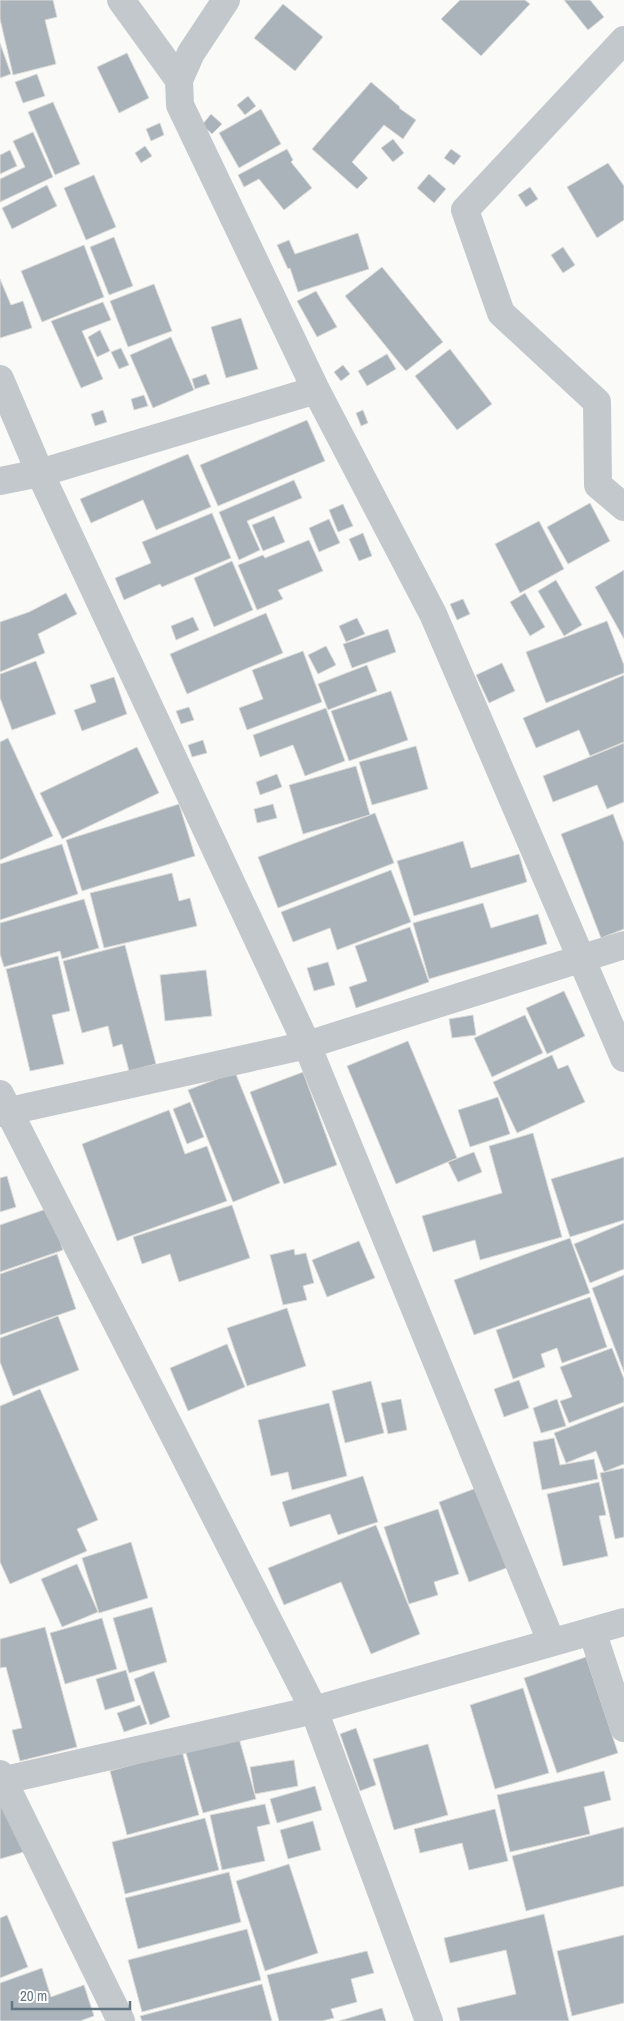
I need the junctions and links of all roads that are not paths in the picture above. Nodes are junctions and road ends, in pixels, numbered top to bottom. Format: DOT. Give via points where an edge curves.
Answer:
graph roads {
  1 [pos="121,0"];
  2 [pos="226,0"];
  3 [pos="624,40"];
  4 [pos="179,80"];
  5 [pos="0,380"];
  6 [pos="316,390"];
  7 [pos="40,473"];
  8 [pos="0,481"];
  9 [pos="624,507"];
  10 [pos="624,944"];
  11 [pos="580,958"];
  12 [pos="307,1045"];
  13 [pos="624,1058"];
  14 [pos="2,1106"];
  15 [pos="624,1622"];
  16 [pos="592,1631"];
  17 [pos="551,1641"];
  18 [pos="314,1710"];
  19 [pos="624,1728"];
  20 [pos="1,1778"];
  21 [pos="121,2021"];
  22 [pos="429,2021"];
  1 -- 4 [label="street"];
  2 -- 4 [label="street" via="190,54"];
  3 -- 9 [label="street" via="465,210 501,313 597,402 598,485"];
  4 -- 6 [label="street" via="180,105"];
  5 -- 7 [label="street"];
  6 -- 7 [label="street"];
  6 -- 11 [label="street" via="433,614"];
  7 -- 8 [label="street"];
  7 -- 12 [label="street"];
  10 -- 11 [label="street"];
  11 -- 12 [label="street"];
  11 -- 13 [label="street"];
  12 -- 14 [label="street"];
  12 -- 17 [label="street"];
  14 -- 18 [label="street"];
  15 -- 16 [label="street"];
  16 -- 17 [label="street"];
  16 -- 19 [label="street"];
  17 -- 18 [label="street"];
  18 -- 20 [label="street"];
  18 -- 22 [label="street"];
  20 -- 21 [label="street"];
}
